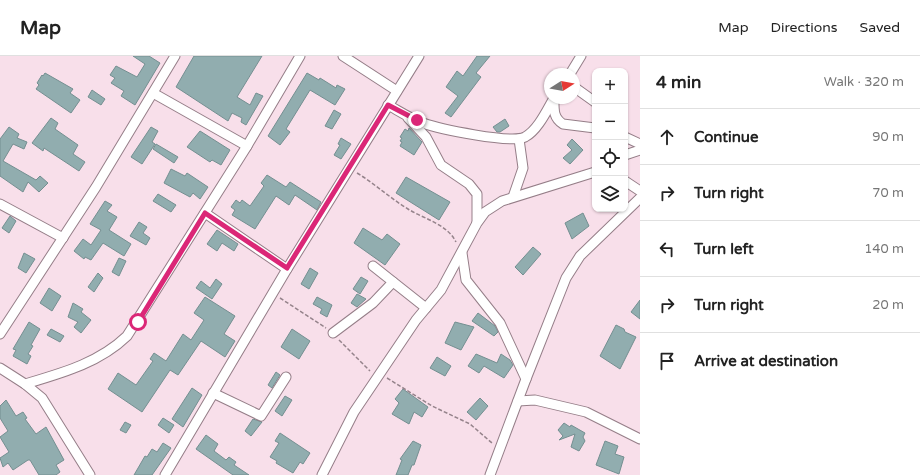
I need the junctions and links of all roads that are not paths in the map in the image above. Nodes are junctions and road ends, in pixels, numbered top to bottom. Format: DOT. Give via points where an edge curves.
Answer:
graph roads {
  1 [pos="175,56"];
  2 [pos="300,56"];
  3 [pos="343,56"];
  4 [pos="419,56"];
  5 [pos="581,56"];
  6 [pos="574,68"];
  7 [pos="397,91"];
  8 [pos="580,91"];
  9 [pos="153,93"];
  10 [pos="592,100"];
  11 [pos="550,104"];
  12 [pos="554,104"];
  13 [pos="388,105"];
  14 [pos="403,113"];
  15 [pos="592,128"];
  16 [pos="519,138"];
  17 [pos="628,138"];
  18 [pos="640,144"];
  19 [pos="247,146"];
  20 [pos="640,150"];
  21 [pos="628,154"];
  22 [pos="592,173"];
  23 [pos="628,183"];
  24 [pos="640,190"];
  25 [pos="513,197"];
  26 [pos="640,198"];
  27 [pos="0,204"];
  28 [pos="205,213"];
  29 [pos="478,222"];
  30 [pos="63,238"];
  31 [pos="460,256"];
  32 [pos="373,266"];
  33 [pos="287,268"];
  34 [pos="450,277"];
  35 [pos="393,282"];
  36 [pos="468,285"];
  37 [pos="426,308"];
  38 [pos="333,333"];
  39 [pos="0,334"];
  40 [pos="0,368"];
  41 [pos="286,377"];
  42 [pos="526,379"];
  43 [pos="25,384"];
  44 [pos="213,393"];
  45 [pos="518,401"];
  46 [pos="640,438"];
  47 [pos="90,475"];
  48 [pos="165,475"];
  49 [pos="322,475"];
  50 [pos="490,475"];
  1 -- 9 [label="street"];
  2 -- 19 [label="street"];
  3 -- 7 [label="street"];
  4 -- 7 [label="street"];
  5 -- 6 [label="street"];
  7 -- 13 [label="street"];
  8 -- 10 [label="street"];
  9 -- 19 [label="street"];
  9 -- 30 [label="street"];
  11 -- 16 [label="street" via="533,131"];
  12 -- 15 [label="street" via="554,114 559,122"];
  13 -- 14 [label="street"];
  13 -- 33 [label="street"];
  14 -- 16 [label="street" via="422,123 496,138"];
  14 -- 29 [label="street" via="426,137 441,165 469,184 477,194"];
  16 -- 25 [label="street" via="523,168"];
  17 -- 18 [label="street"];
  19 -- 28 [label="street"];
  20 -- 21 [label="street"];
  22 -- 25 [label="street"];
  23 -- 24 [label="street"];
  25 -- 29 [label="street" via="493,206"];
  26 -- 42 [label="street" via="574,264"];
  27 -- 30 [label="street"];
  28 -- 33 [label="street"];
  28 -- 43 [label="street" via="128,336 94,360"];
  29 -- 31 [label="street"];
  30 -- 39 [label="street"];
  31 -- 34 [label="street"];
  31 -- 36 [label="street"];
  32 -- 35 [label="street"];
  33 -- 44 [label="street"];
  34 -- 36 [label="street"];
  34 -- 37 [label="street"];
  35 -- 37 [label="street"];
  35 -- 38 [label="street" via="373,303"];
  36 -- 42 [label="street" via="500,323"];
  37 -- 49 [label="street" via="354,412"];
  40 -- 43 [label="street"];
  41 -- 44 [label="street" via="261,416"];
  42 -- 45 [label="street"];
  43 -- 47 [label="street" via="42,398"];
  44 -- 48 [label="street"];
  45 -- 46 [label="street" via="535,400 586,412"];
  45 -- 50 [label="street"];
}
